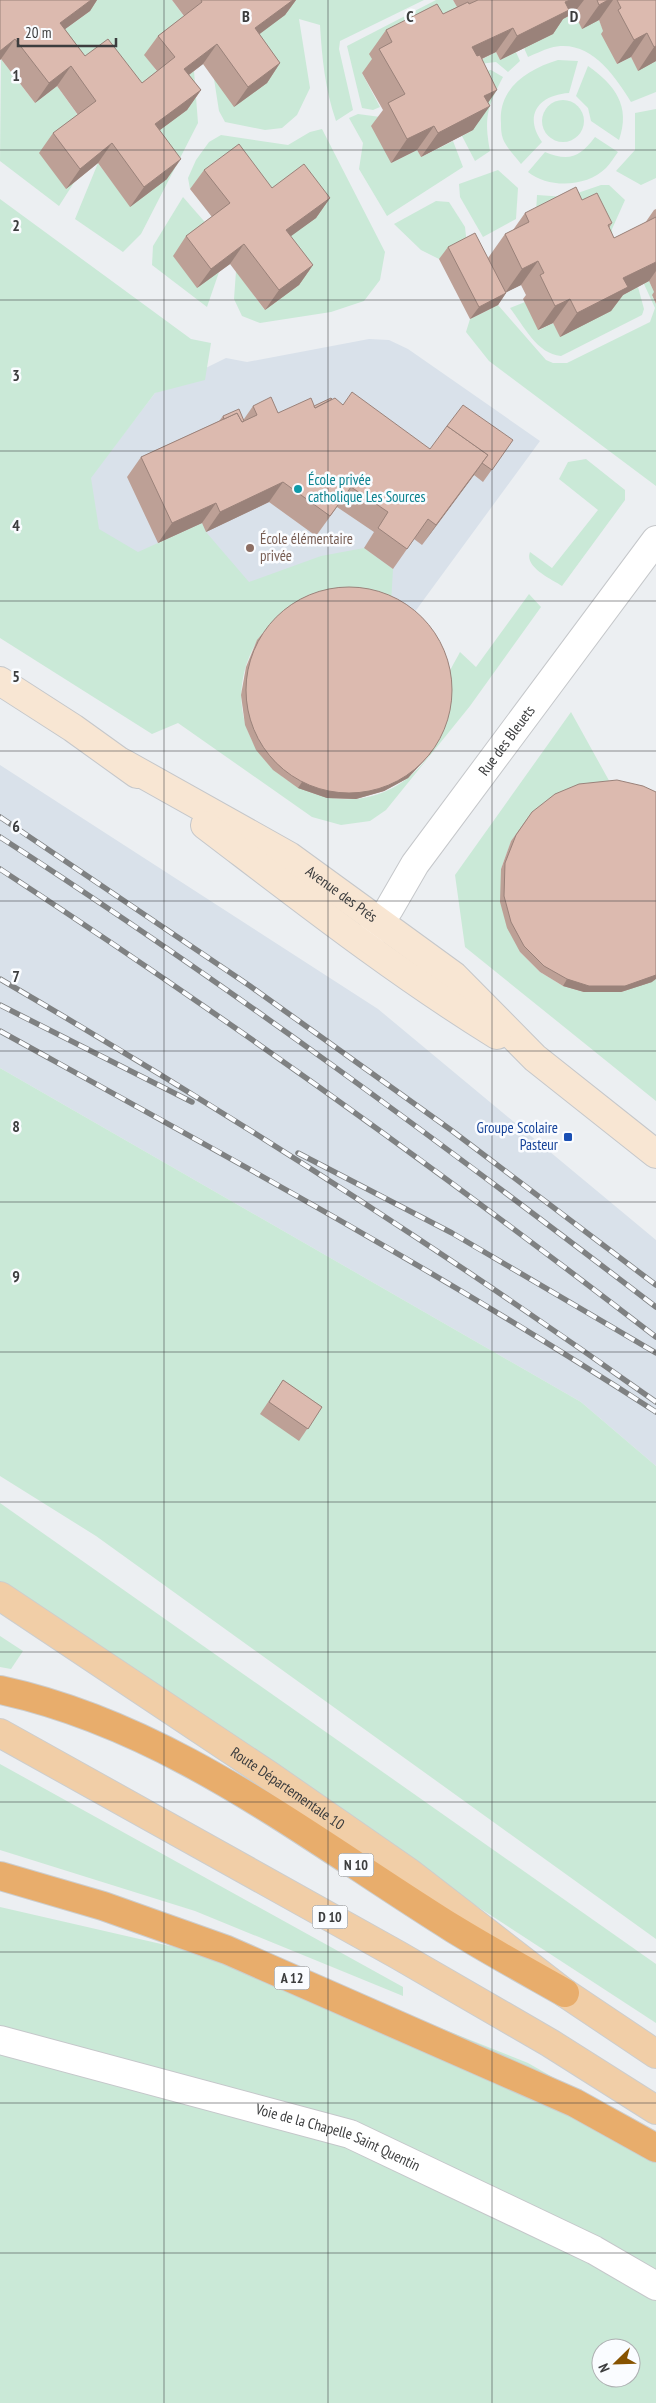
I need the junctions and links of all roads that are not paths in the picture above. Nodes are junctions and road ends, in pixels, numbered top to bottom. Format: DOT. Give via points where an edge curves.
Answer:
graph roads {
  1 [pos="656,540"];
  2 [pos="0,681"];
  3 [pos="123,763"];
  4 [pos="379,922"];
  5 [pos="363,945"];
  6 [pos="535,1058"];
  7 [pos="656,1154"];
  8 [pos="0,1596"];
  9 [pos="0,1690"];
  10 [pos="0,1733"];
  11 [pos="0,1876"];
  12 [pos="565,1993"];
  13 [pos="0,2040"];
  14 [pos="656,2054"];
  15 [pos="656,2110"];
  16 [pos="656,2148"];
  17 [pos="656,2286"];
  1 -- 4 [label="street, Rue des Bleuets" via="415,864"];
  2 -- 3 [label="main road, Avenue des Prés"];
  3 -- 4 [label="main road, Avenue des Prés" via="289,856"];
  3 -- 5 [label="main road, Avenue des Prés"];
  4 -- 5 [label="street, Rue des Bleuets"];
  4 -- 6 [label="main road, Avenue des Prés" via="454,976"];
  5 -- 6 [label="main road, Avenue des Prés" via="438,998"];
  6 -- 7 [label="main road, Avenue des Prés"];
  8 -- 12 [label="main road, Route Départementale 10" via="410,1873"];
  9 -- 12 [label="highway, N 10" via="26,1695 84,1715 145,1739 204,1769 454,1929"];
  10 -- 15 [label="main road, D 10" via="398,1955 550,2043"];
  11 -- 16 [label="highway, A 12" via="103,1906 227,1950 575,2103"];
  12 -- 14 [label="main road, N 10"];
  13 -- 17 [label="street, Voie de la Chapelle Saint Quentin" via="350,2134 594,2250"];
}
